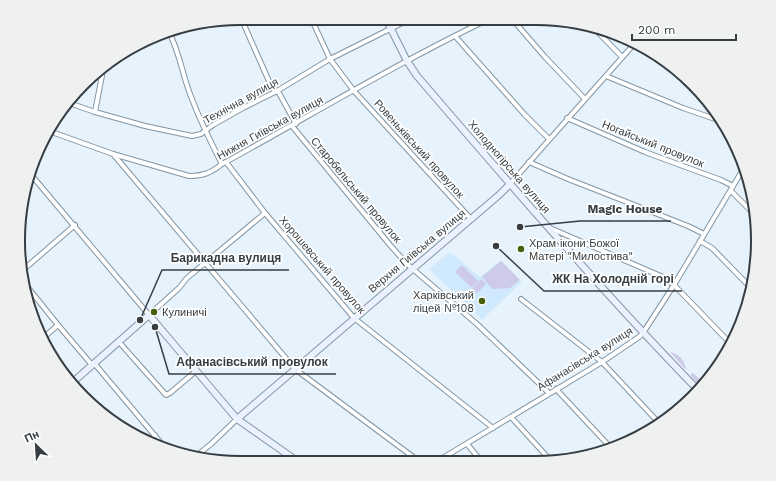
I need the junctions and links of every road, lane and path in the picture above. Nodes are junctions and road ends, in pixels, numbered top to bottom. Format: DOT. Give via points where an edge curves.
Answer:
graph roads {
  1 [pos="244,25"];
  2 [pos="315,25"];
  3 [pos="388,25"];
  4 [pos="398,25"];
  5 [pos="477,25"];
  6 [pos="517,25"];
  7 [pos="390,29"];
  8 [pos="600,35"];
  9 [pos="171,36"];
  10 [pos="455,36"];
  11 [pos="631,47"];
  12 [pos="622,57"];
  13 [pos="330,59"];
  14 [pos="406,60"];
  15 [pos="102,75"];
  16 [pos="606,76"];
  17 [pos="277,91"];
  18 [pos="354,91"];
  19 [pos="585,99"];
  20 [pos="74,104"];
  21 [pos="95,112"];
  22 [pos="567,118"];
  23 [pos="713,118"];
  24 [pos="296,124"];
  25 [pos="292,126"];
  26 [pos="205,131"];
  27 [pos="54,133"];
  28 [pos="549,139"];
  29 [pos="113,154"];
  30 [pos="529,162"];
  31 [pos="224,163"];
  32 [pos="741,173"];
  33 [pos="34,177"];
  34 [pos="510,184"];
  35 [pos="733,186"];
  36 [pos="730,191"];
  37 [pos="749,209"];
  38 [pos="264,213"];
  39 [pos="471,219"];
  40 [pos="74,225"];
  41 [pos="547,227"];
  42 [pos="704,234"];
  43 [pos="700,241"];
  44 [pos="206,262"];
  45 [pos="27,267"];
  46 [pos="412,268"];
  47 [pos="747,284"];
  48 [pos="674,285"];
  49 [pos="32,294"];
  50 [pos="521,299"];
  51 [pos="149,315"];
  52 [pos="354,318"];
  53 [pos="58,325"];
  54 [pos="643,333"];
  55 [pos="47,335"];
  56 [pos="727,340"];
  57 [pos="119,342"];
  58 [pos="602,362"];
  59 [pos="93,364"];
  60 [pos="295,368"];
  61 [pos="196,371"];
  62 [pos="75,379"];
  63 [pos="695,386"];
  64 [pos="556,389"];
  65 [pos="549,393"];
  66 [pos="511,417"];
  67 [pos="237,419"];
  68 [pos="656,419"];
  69 [pos="493,428"];
  70 [pos="155,435"];
  71 [pos="153,437"];
  72 [pos="159,441"];
  73 [pos="467,444"];
  74 [pos="607,444"];
  75 [pos="201,452"];
  76 [pos="289,456"];
  77 [pos="412,456"];
  78 [pos="446,456"];
  79 [pos="477,456"];
  80 [pos="547,456"];
  1 -- 17 [label="street" via="272,88"];
  2 -- 13 [label="street, Ровеньківський провулок"];
  3 -- 7 [label="street, Холодногірська вулиця"];
  4 -- 7 [label="street, Технічна вулиця"];
  5 -- 10 [label="street, Нижня Гиївська вулиця"];
  6 -- 19 [label="street"];
  7 -- 13 [label="street, Технічна вулиця"];
  7 -- 14 [label="street, Холодногірська вулиця"];
  8 -- 12 [label="street"];
  9 -- 26 [label="street, Хорошевський провулок" via="189,94"];
  10 -- 14 [label="street, Нижня Гиївська вулиця"];
  10 -- 28 [label="street"];
  11 -- 12 [label="street, Верхня Гиївська вулиця"];
  12 -- 16 [label="street, Верхня Гиївська вулиця"];
  13 -- 17 [label="street, Технічна вулиця"];
  13 -- 18 [label="street, Ровеньківський провулок"];
  14 -- 18 [label="street, Нижня Гиївська вулиця"];
  14 -- 34 [label="street, Холодногірська вулиця"];
  15 -- 21 [label="street"];
  16 -- 19 [label="street, Верхня Гиївська вулиця"];
  16 -- 23 [label="street"];
  17 -- 24 [label="street"];
  17 -- 26 [label="street, Технічна вулиця"];
  18 -- 24 [label="street, Нижня Гиївська вулиця"];
  18 -- 39 [label="street, Ровеньківський провулок"];
  19 -- 22 [label="street, Верхня Гиївська вулиця"];
  20 -- 21 [label="street, Технічна вулиця"];
  21 -- 26 [label="street, Технічна вулиця" via="192,136"];
  22 -- 28 [label="street, Верхня Гиївська вулиця"];
  22 -- 35 [label="street, Ногайський провулок"];
  24 -- 25 [label="street, Нижня Гиївська вулиця"];
  25 -- 31 [label="street, Нижня Гиївська вулиця"];
  25 -- 46 [label="street, Старобельський провулок"];
  26 -- 31 [label="street, Хорошевський провулок"];
  27 -- 29 [label="street, Нижня Гиївська вулиця"];
  28 -- 30 [label="street, Верхня Гиївська вулиця"];
  29 -- 31 [label="street, Нижня Гиївська вулиця" via="189,176 201,176 214,171"];
  29 -- 44 [label="street"];
  30 -- 34 [label="street, Верхня Гиївська вулиця"];
  30 -- 42 [label="street"];
  31 -- 38 [label="street, Хорошевський провулок"];
  32 -- 35 [label="street, Афанасівська вулиця"];
  33 -- 40 [label="street"];
  34 -- 39 [label="street, Верхня Гиївська вулиця"];
  34 -- 41 [label="street, Холодногірська вулиця"];
  35 -- 36 [label="street, Афанасівська вулиця"];
  36 -- 37 [label="street"];
  36 -- 42 [label="street, Афанасівська вулиця"];
  38 -- 44 [label="street"];
  38 -- 52 [label="street, Хорошевський провулок"];
  39 -- 46 [label="street, Верхня Гиївська вулиця"];
  40 -- 45 [label="street"];
  40 -- 51 [label="street"];
  41 -- 48 [label="street" via="663,277"];
  41 -- 54 [label="street, Холодногірська вулиця"];
  42 -- 43 [label="street, Афанасівська вулиця"];
  43 -- 47 [label="street" via="712,248"];
  43 -- 48 [label="street, Афанасівська вулиця"];
  44 -- 51 [label="street"];
  44 -- 60 [label="street"];
  46 -- 52 [label="street, Верхня Гиївська вулиця"];
  46 -- 65 [label="street, Старобельський провулок" via="478,325"];
  48 -- 54 [label="street, Афанасівська вулиця"];
  48 -- 56 [label="street"];
  49 -- 53 [label="street"];
  50 -- 58 [label="street"];
  51 -- 57 [label="street"];
  51 -- 61 [label="street"];
  52 -- 60 [label="street, Верхня Гиївська вулиця"];
  52 -- 69 [label="street, Хорошевський провулок"];
  53 -- 55 [label="street"];
  53 -- 59 [label="street"];
  54 -- 58 [label="street, Афанасівська вулиця"];
  54 -- 63 [label="street, Холодногірська вулиця"];
  57 -- 59 [label="street"];
  57 -- 61 [label="street" via="166,395"];
  58 -- 64 [label="street, Афанасівська вулиця"];
  58 -- 68 [label="street"];
  59 -- 62 [label="street"];
  59 -- 70 [label="street"];
  60 -- 67 [label="street, Верхня Гиївська вулиця"];
  60 -- 77 [label="street"];
  61 -- 67 [label="street"];
  64 -- 65 [label="street, Афанасівська вулиця"];
  64 -- 74 [label="street"];
  65 -- 66 [label="street, Афанасівська вулиця"];
  66 -- 69 [label="street, Афанасівська вулиця"];
  66 -- 80 [label="street"];
  67 -- 75 [label="street, Верхня Гиївська вулиця"];
  67 -- 76 [label="street"];
  69 -- 73 [label="street, Афанасівська вулиця"];
  70 -- 71 [label="street"];
  70 -- 72 [label="street"];
  73 -- 78 [label="street, Афанасівська вулиця"];
  73 -- 79 [label="street"];
}
